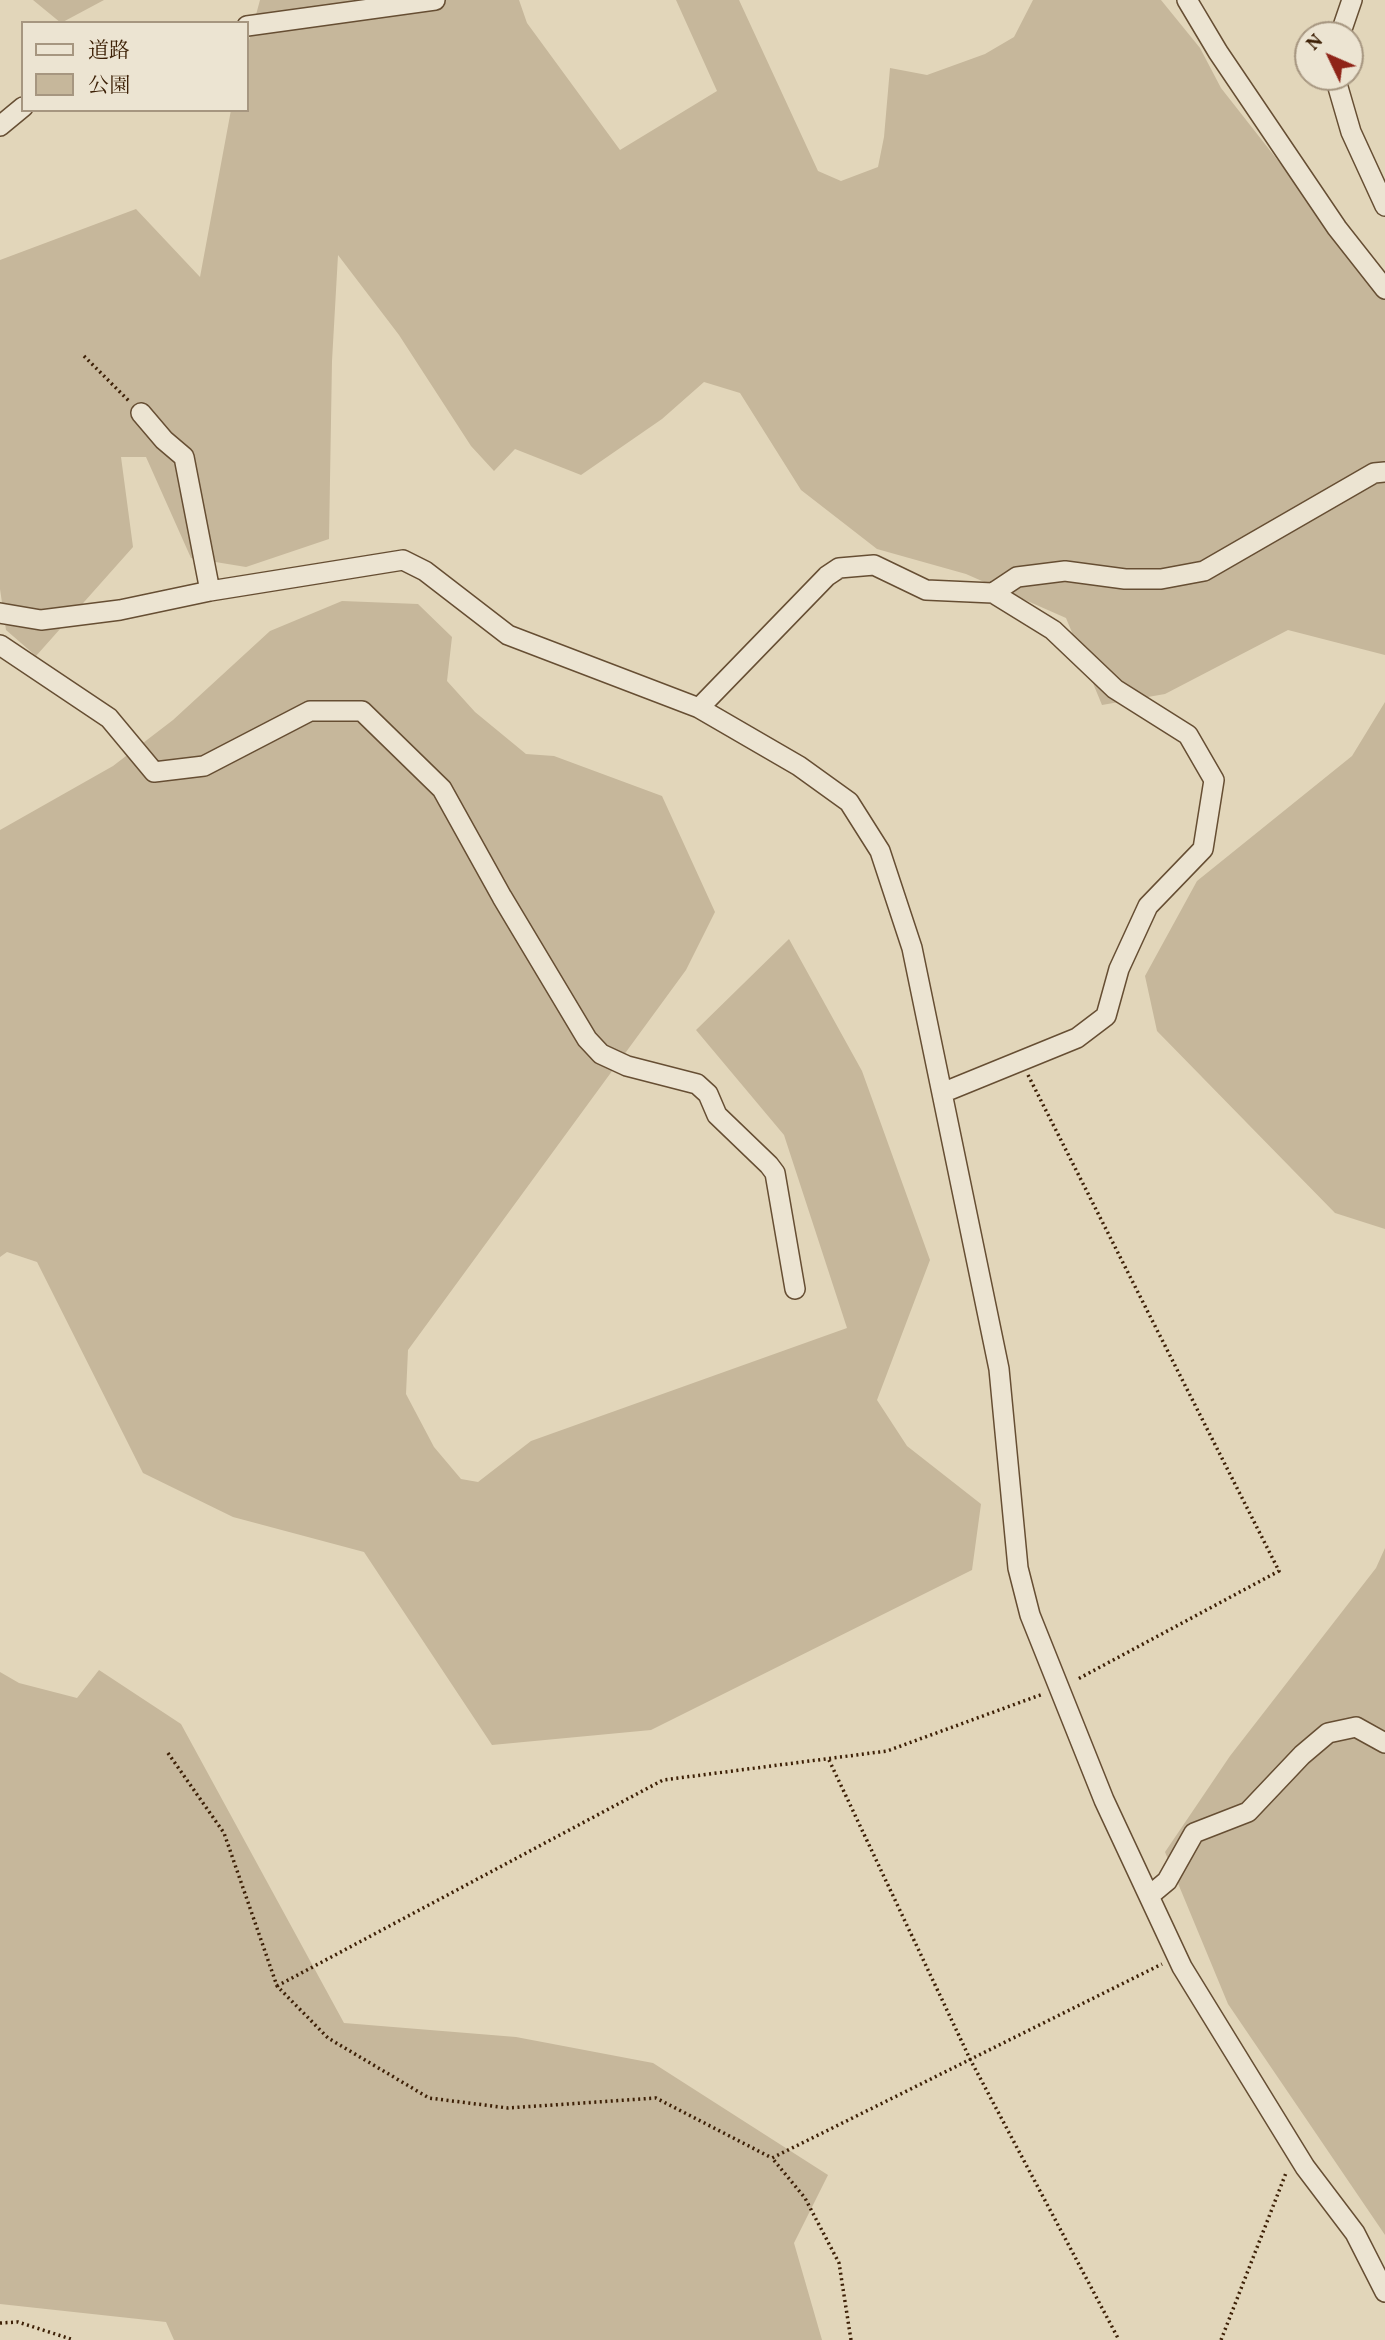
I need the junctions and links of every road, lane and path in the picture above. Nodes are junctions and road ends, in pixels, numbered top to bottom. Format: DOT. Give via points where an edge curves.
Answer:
graph roads {
  1 [pos="435,0"];
  2 [pos="1187,0"];
  3 [pos="1352,0"];
  4 [pos="1345,21"];
  5 [pos="248,26"];
  6 [pos="1339,91"];
  7 [pos="21,109"];
  8 [pos="0,126"];
  9 [pos="1385,206"];
  10 [pos="1385,289"];
  11 [pos="84,356"];
  12 [pos="141,413"];
  13 [pos="1385,472"];
  14 [pos="210,591"];
  15 [pos="993,593"];
  16 [pos="0,613"];
  17 [pos="0,645"];
  18 [pos="699,708"];
  19 [pos="1020,1061"];
  20 [pos="942,1093"];
  21 [pos="795,1289"];
  22 [pos="1059,1688"];
  23 [pos="1385,1743"];
  24 [pos="168,1753"];
  25 [pos="828,1759"];
  26 [pos="1149,1896"];
  27 [pos="1177,1956"];
  28 [pos="277,1986"];
  29 [pos="970,2059"];
  30 [pos="1295,2150"];
  31 [pos="772,2158"];
  32 [pos="1385,2292"];
  33 [pos="0,2323"];
  34 [pos="74,2340"];
  35 [pos="851,2340"];
  36 [pos="1119,2340"];
  37 [pos="1221,2340"];
  1 -- 5 [label="street"];
  2 -- 10 [label="street" via="1217,52 1337,228"];
  3 -- 4 [label="street"];
  6 -- 9 [label="street" via="1351,132"];
  7 -- 8 [label="street"];
  11 -- 12 [label="path"];
  12 -- 14 [label="street" via="184,457"];
  13 -- 15 [label="street" via="1374,473 1204,571 1161,579 1125,579 1065,570 1017,577"];
  14 -- 16 [label="street" via="120,610 41,620"];
  14 -- 18 [label="street" via="403,560 425,571 508,635"];
  15 -- 18 [label="street" via="926,590 874,565 839,568"];
  15 -- 19 [label="street" via="1054,630 1115,690 1188,736 1214,780 1203,849 1148,906 1119,970 1106,1016 1077,1038"];
  17 -- 21 [label="street" via="109,718 154,772 204,766 310,711 362,711 442,789 587,1039 601,1054 627,1066 698,1084 717,1115 775,1173"];
  18 -- 20 [label="street" via="799,766 849,802 880,851 912,948"];
  19 -- 20 [label="street"];
  19 -- 22 [label="path" via="1279,1571"];
  20 -- 22 [label="street" via="999,1369 1018,1568 1030,1615"];
  22 -- 25 [label="path" via="887,1751"];
  22 -- 26 [label="street"];
  23 -- 26 [label="street" via="1356,1727 1328,1733 1248,1812 1194,1833 1167,1881"];
  24 -- 28 [label="path" via="223,1833"];
  25 -- 28 [label="path" via="663,1780"];
  25 -- 29 [label="path"];
  26 -- 27 [label="street"];
  27 -- 29 [label="path"];
  27 -- 30 [label="street"];
  28 -- 31 [label="path" via="328,2038 429,2098 508,2108 656,2098"];
  29 -- 31 [label="path"];
  29 -- 36 [label="path"];
  30 -- 32 [label="street" via="1355,2234"];
  30 -- 37 [label="path"];
  31 -- 35 [label="path" via="804,2198 839,2263"];
  33 -- 34 [label="path" via="18,2322"];
}
